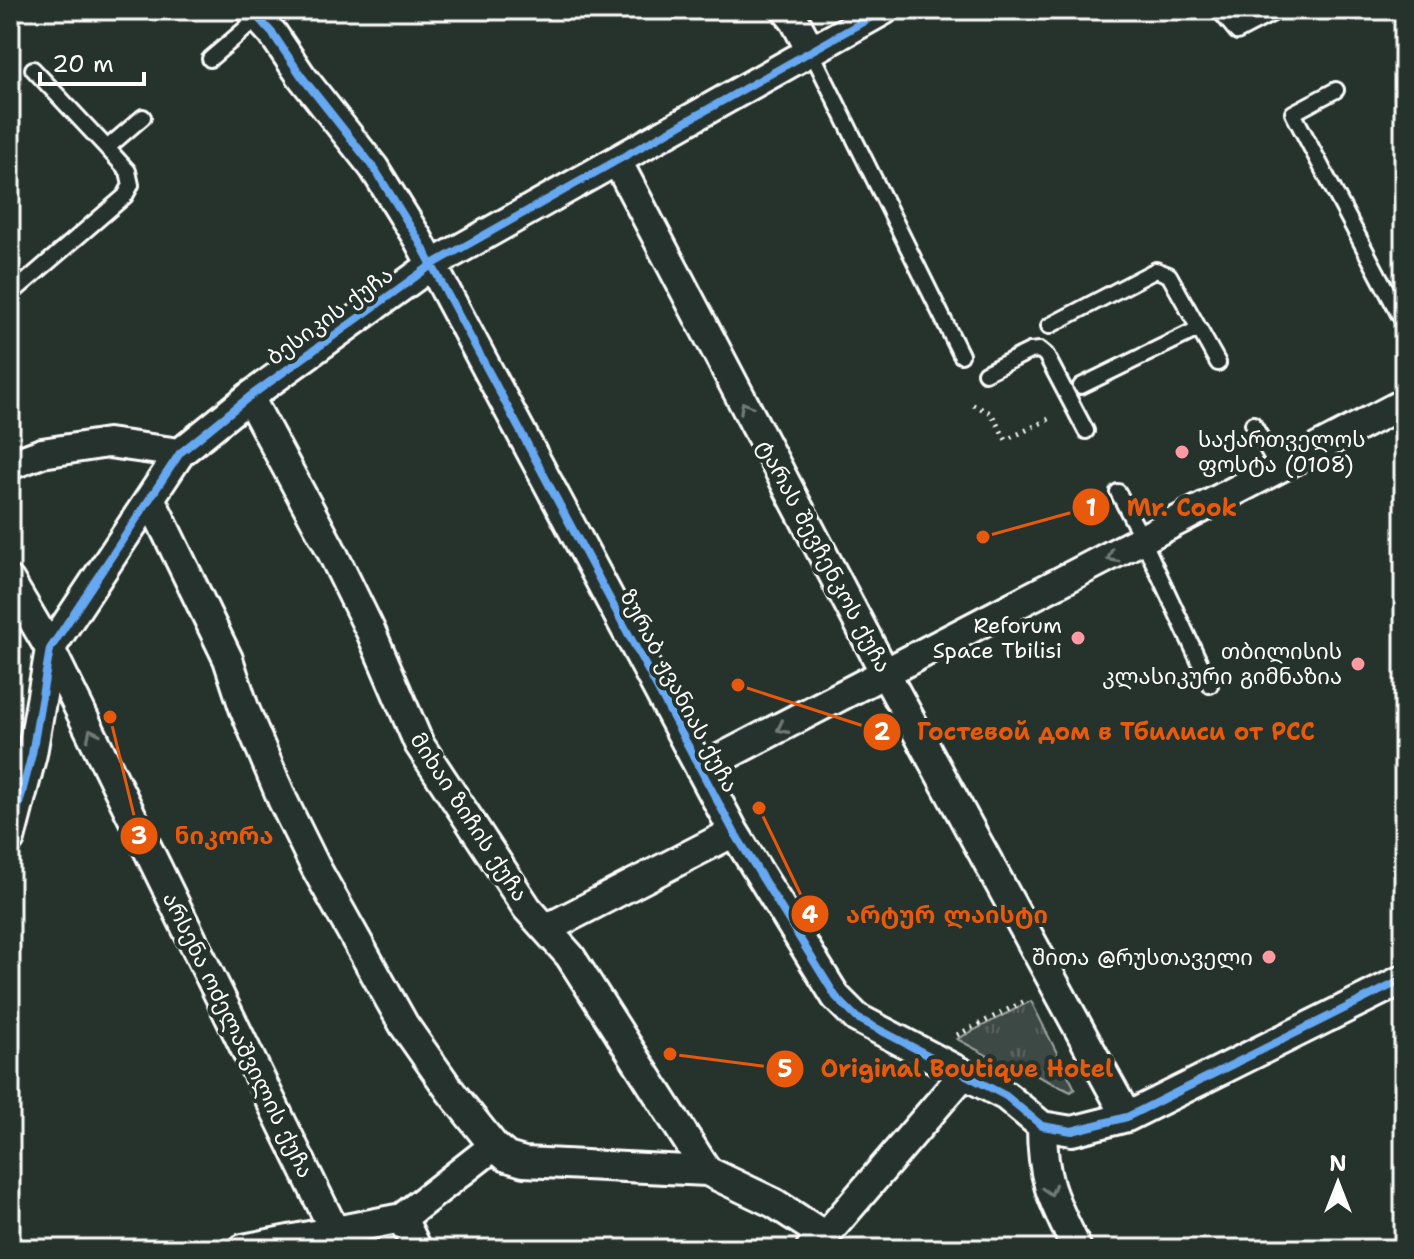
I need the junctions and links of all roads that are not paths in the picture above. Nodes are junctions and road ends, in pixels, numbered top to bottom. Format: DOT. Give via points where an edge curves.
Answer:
graph roads {
  1 [pos="786,10"];
  2 [pos="884,10"];
  3 [pos="1219,10"];
  4 [pos="1279,10"];
  5 [pos="266,18"];
  6 [pos="811,51"];
  7 [pos="210,59"];
  8 [pos="33,69"];
  9 [pos="1336,90"];
  10 [pos="143,117"];
  11 [pos="107,148"];
  12 [pos="617,161"];
  13 [pos="433,264"];
  14 [pos="10,295"];
  15 [pos="1400,316"];
  16 [pos="1049,326"];
  17 [pos="1198,329"];
  18 [pos="961,355"];
  19 [pos="1218,363"];
  20 [pos="985,373"];
  21 [pos="1081,386"];
  22 [pos="249,397"];
  23 [pos="1404,403"];
  24 [pos="1253,424"];
  25 [pos="1086,431"];
  26 [pos="180,453"];
  27 [pos="10,465"];
  28 [pos="1279,469"];
  29 [pos="1118,492"];
  30 [pos="150,498"];
  31 [pos="1143,540"];
  32 [pos="10,581"];
  33 [pos="50,649"];
  34 [pos="886,675"];
  35 [pos="1210,685"];
  36 [pos="700,769"];
  37 [pos="734,832"];
  38 [pos="10,839"];
  39 [pos="546,929"];
  40 [pos="1404,979"];
  41 [pos="963,1075"];
  42 [pos="1127,1117"];
  43 [pos="1042,1126"];
  44 [pos="494,1146"];
  45 [pos="707,1171"];
  46 [pos="402,1218"];
  47 [pos="335,1232"];
  48 [pos="817,1243"];
  49 [pos="243,1249"];
  50 [pos="417,1249"];
  51 [pos="1077,1249"];
  1 -- 6 [label="street"];
  2 -- 6 [label="street, ბესიკის ქუჩა"];
  3 -- 4 [label="lane" via="1237,32"];
  5 -- 7 [label="lane"];
  5 -- 13 [label="street, ზურაბ ჟვანიას ქუჩა" via="302,77 374,168"];
  6 -- 12 [label="street, ბესიკის ქუჩა"];
  6 -- 18 [label="lane"];
  8 -- 11 [label="lane"];
  9 -- 15 [label="lane" via="1293,113"];
  10 -- 11 [label="lane"];
  11 -- 14 [label="lane" via="128,171 131,185 125,196"];
  12 -- 13 [label="street, ბესიკის ქუჩა"];
  34 -- 12 [label="street, ტარას შევჩენკოს ქუჩა, one-way"];
  13 -- 22 [label="street, ბესიკის ქუჩა"];
  13 -- 36 [label="street, ზურაბ ჟვანიას ქუჩა"];
  16 -- 17 [label="lane" via="1156,270 1169,275"];
  17 -- 19 [label="lane"];
  17 -- 21 [label="lane"];
  20 -- 25 [label="lane" via="1040,350"];
  22 -- 26 [label="street, ბესიკის ქუჩა"];
  22 -- 39 [label="street, მიხაი ზიჩის ქუჩა" via="336,560 419,744"];
  23 -- 28 [label="street"];
  24 -- 28 [label="lane"];
  26 -- 27 [label="street" via="108,443 42,453"];
  26 -- 30 [label="street, ბესიკის ქუჩა"];
  28 -- 31 [label="street"];
  29 -- 31 [label="lane"];
  30 -- 33 [label="street, ბესიკის ქუჩა"];
  30 -- 44 [label="street" via="228,659 277,788 316,868 404,1025"];
  31 -- 34 [label="street, one-way"];
  31 -- 35 [label="lane"];
  32 -- 33 [label="street, არსენა ოძელაშვილის ქუჩა"];
  33 -- 38 [label="street, ბესიკის ქუჩა" via="32,754"];
  47 -- 33 [label="street, არსენა ოძელაშვილის ქუჩა, one-way"];
  34 -- 36 [label="street, one-way"];
  34 -- 42 [label="street, ტარას შევჩენკოს ქუჩა"];
  36 -- 37 [label="street, ზურაბ ჟვანიას ქუჩა"];
  37 -- 39 [label="street"];
  37 -- 41 [label="street, ზურაბ ჟვანიას ქუჩა" via="836,997 857,1018"];
  39 -- 45 [label="street, მიხაი ზიჩის ქუჩა" via="570,956"];
  40 -- 42 [label="street"];
  41 -- 43 [label="street, ზურაბ ჟვანიას ქუჩა" via="1006,1096"];
  41 -- 48 [label="street"];
  42 -- 43 [label="street" via="1072,1131"];
  43 -- 51 [label="street, one-way" via="1050,1194"];
  44 -- 45 [label="street" via="524,1162"];
  44 -- 46 [label="street"];
  45 -- 48 [label="street" via="774,1203"];
  46 -- 47 [label="street"];
  46 -- 50 [label="street"];
  47 -- 49 [label="street"];
}
